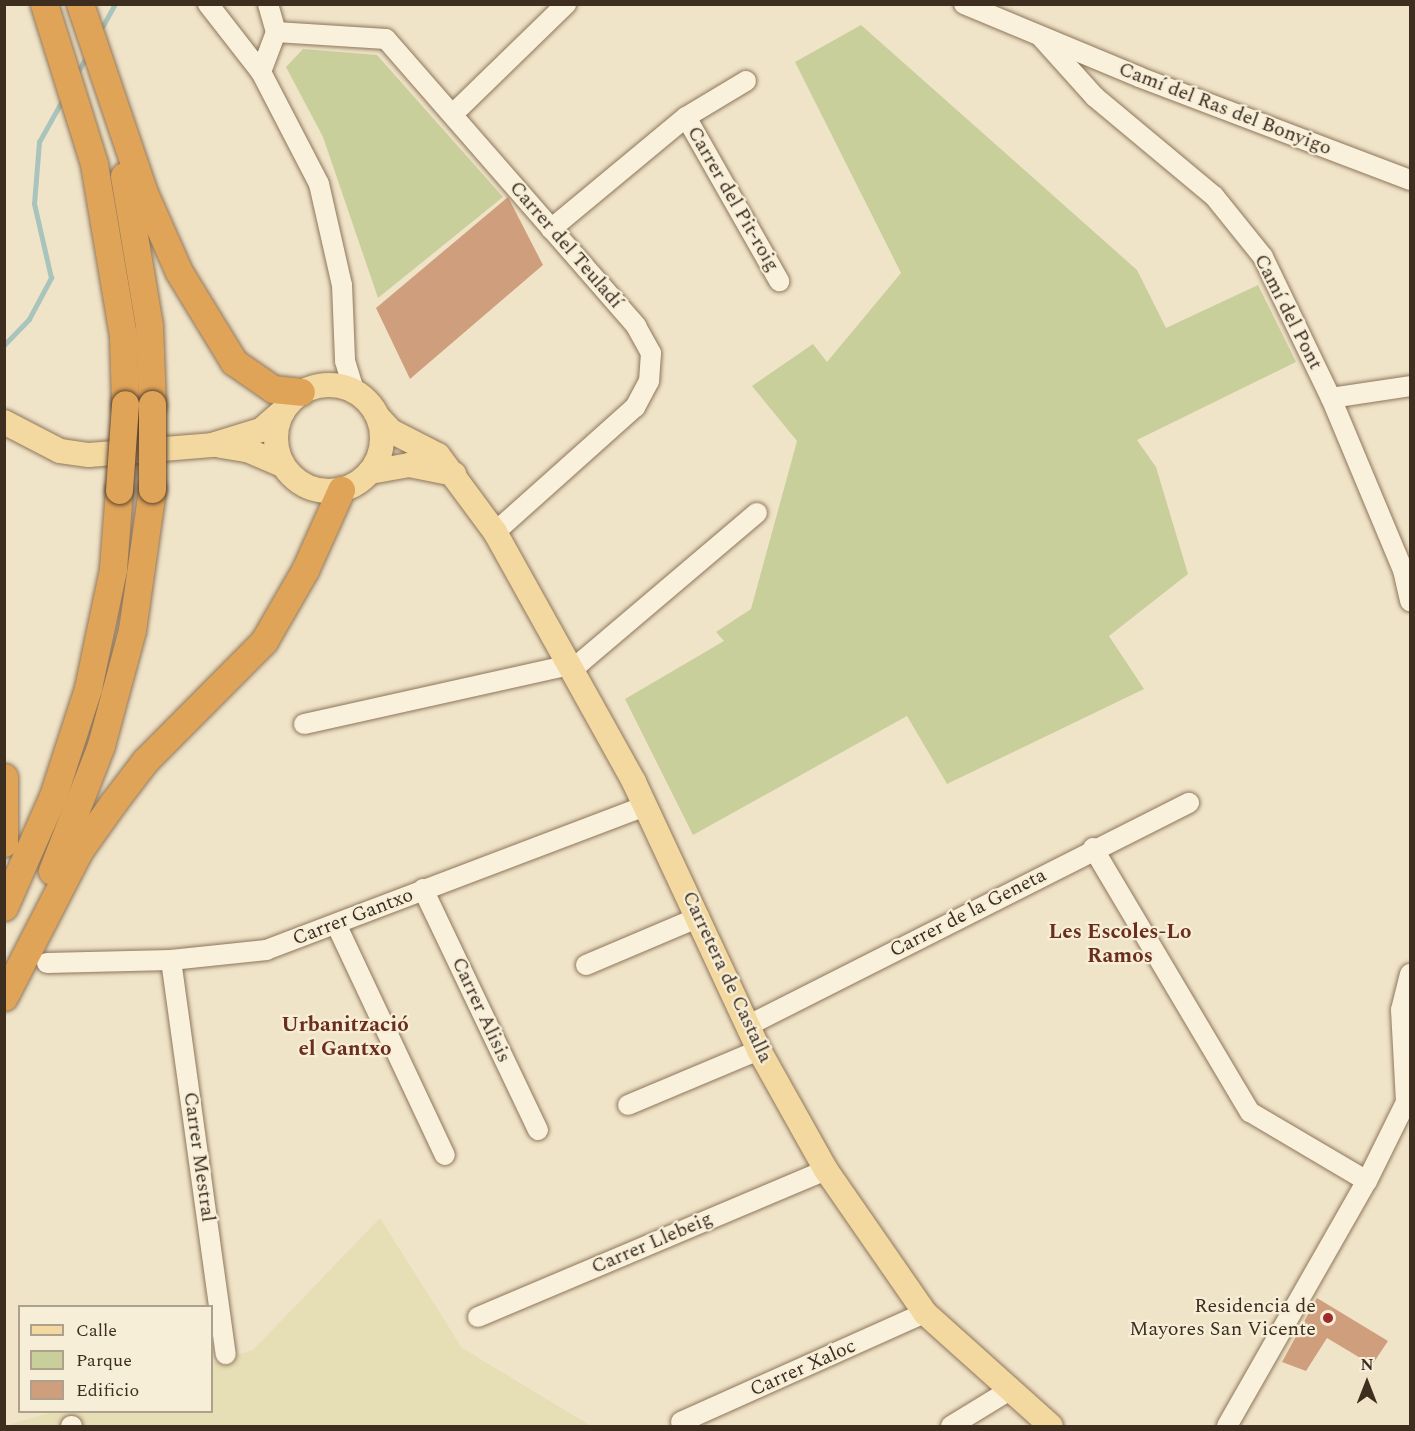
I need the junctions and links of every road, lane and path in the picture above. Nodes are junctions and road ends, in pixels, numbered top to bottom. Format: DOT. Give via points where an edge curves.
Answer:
graph roads {
  1 [pos="80,4"];
  2 [pos="208,4"];
  3 [pos="268,4"];
  4 [pos="566,4"];
  5 [pos="964,4"];
  6 [pos="52,5"];
  7 [pos="276,32"];
  8 [pos="1041,37"];
  9 [pos="261,72"];
  10 [pos="746,81"];
  11 [pos="453,114"];
  12 [pos="686,117"];
  13 [pos="115,123"];
  14 [pos="1410,180"];
  15 [pos="551,229"];
  16 [pos="779,281"];
  17 [pos="1410,386"];
  18 [pos="346,388"];
  19 [pos="301,392"];
  20 [pos="1331,398"];
  21 [pos="282,412"];
  22 [pos="379,418"];
  23 [pos="10,426"];
  24 [pos="212,446"];
  25 [pos="282,465"];
  26 [pos="370,472"];
  27 [pos="459,478"];
  28 [pos="341,490"];
  29 [pos="757,513"];
  30 [pos="495,532"];
  31 [pos="1410,601"];
  32 [pos="567,664"];
  33 [pos="304,724"];
  34 [pos="4,777"];
  35 [pos="1189,803"];
  36 [pos="646,806"];
  37 [pos="4,843"];
  38 [pos="1093,848"];
  39 [pos="423,889"];
  40 [pos="4,907"];
  41 [pos="699,917"];
  42 [pos="337,926"];
  43 [pos="171,960"];
  44 [pos="47,963"];
  45 [pos="586,964"];
  46 [pos="4,969"];
  47 [pos="1410,974"];
  48 [pos="4,997"];
  49 [pos="749,1025"];
  50 [pos="759,1050"];
  51 [pos="628,1105"];
  52 [pos="538,1130"];
  53 [pos="445,1155"];
  54 [pos="826,1170"];
  55 [pos="1367,1181"];
  56 [pos="926,1313"];
  57 [pos="478,1317"];
  58 [pos="226,1354"];
  59 [pos="1010,1390"];
  60 [pos="681,1422"];
  61 [pos="951,1426"];
  62 [pos="1051,1426"];
  63 [pos="1227,1426"];
  1 -- 13 [label="highway"];
  2 -- 9 [label="street"];
  3 -- 7 [label="street"];
  4 -- 11 [label="street"];
  5 -- 8 [label="street, Camí del Pont"];
  6 -- 13 [label="highway"];
  6 -- 40 [label="highway, bridge" via="94,164 123,336 125,404 113,569 88,688 54,796"];
  7 -- 9 [label="street"];
  7 -- 11 [label="street, Carrer del Teuladí" via="386,39"];
  8 -- 14 [label="street, Camí del Ras del Bonyigo"];
  8 -- 20 [label="street, Camí del Pont" via="1095,97 1214,196 1263,257"];
  9 -- 18 [label="street" via="319,184 342,285"];
  10 -- 12 [label="street, Carrer del Pit-roig"];
  11 -- 15 [label="street, Carrer del Teuladí"];
  12 -- 15 [label="street, Carrer del Pit-roig"];
  12 -- 16 [label="street, Carrer del Pit-roig"];
  13 -- 19 [label="highway" via="179,272 219,339 252,378 273,388"];
  13 -- 46 [label="highway, bridge" via="149,326 152,489 132,630 100,745 57,861"];
  15 -- 30 [label="street, Carrer del Teuladí" via="636,326 651,353 649,381 635,407"];
  17 -- 20 [label="street"];
  18 -- 19 [label="main road"];
  18 -- 22 [label="main road"];
  19 -- 21 [label="main road"];
  20 -- 31 [label="street, Camí del Pont" via="1403,570"];
  21 -- 24 [label="main road" via="261,430"];
  21 -- 25 [label="main road" via="276,429"];
  22 -- 26 [label="main road" via="382,446"];
  22 -- 27 [label="main road, Carretera de Castalla" via="391,431 438,454"];
  23 -- 24 [label="main road" via="60,452 89,455"];
  24 -- 25 [label="main road" via="246,450"];
  25 -- 28 [label="main road" via="307,487"];
  26 -- 27 [label="main road" via="409,465"];
  26 -- 28 [label="main road"];
  27 -- 30 [label="main road, Carretera de Castalla"];
  28 -- 48 [label="highway" via="305,570 264,641 145,761 113,803 79,851"];
  29 -- 32 [label="street" via="580,663"];
  30 -- 32 [label="main road, Carretera de Castalla"];
  32 -- 33 [label="street"];
  32 -- 36 [label="main road, Carretera de Castalla"];
  34 -- 37 [label="highway"];
  35 -- 38 [label="street, Carrer de la Geneta"];
  36 -- 39 [label="street, Carrer Gantxo"];
  36 -- 41 [label="main road, Carretera de Castalla"];
  38 -- 49 [label="street, Carrer de la Geneta"];
  38 -- 55 [label="street" via="1250,1112"];
  39 -- 42 [label="street, Carrer Gantxo"];
  39 -- 52 [label="street, Carrer Alisis"];
  41 -- 45 [label="street"];
  41 -- 49 [label="main road, Carretera de Castalla"];
  42 -- 43 [label="street, Carrer Gantxo" via="266,950"];
  42 -- 53 [label="street"];
  43 -- 44 [label="street, Carrer Gantxo"];
  43 -- 58 [label="street, Carrer Mestral"];
  47 -- 55 [label="street" via="1401,1010 1406,1102"];
  49 -- 50 [label="main road, Carretera de Castalla"];
  50 -- 51 [label="street"];
  50 -- 54 [label="main road, Carretera de Castalla"];
  54 -- 56 [label="main road, Carretera de Castalla"];
  54 -- 57 [label="street, Carrer Llebeig"];
  55 -- 63 [label="street"];
  56 -- 59 [label="main road, Carretera de Castalla"];
  56 -- 60 [label="street, Carrer Xaloc"];
  59 -- 61 [label="street"];
  59 -- 62 [label="main road, Carretera de Castalla"];
}
